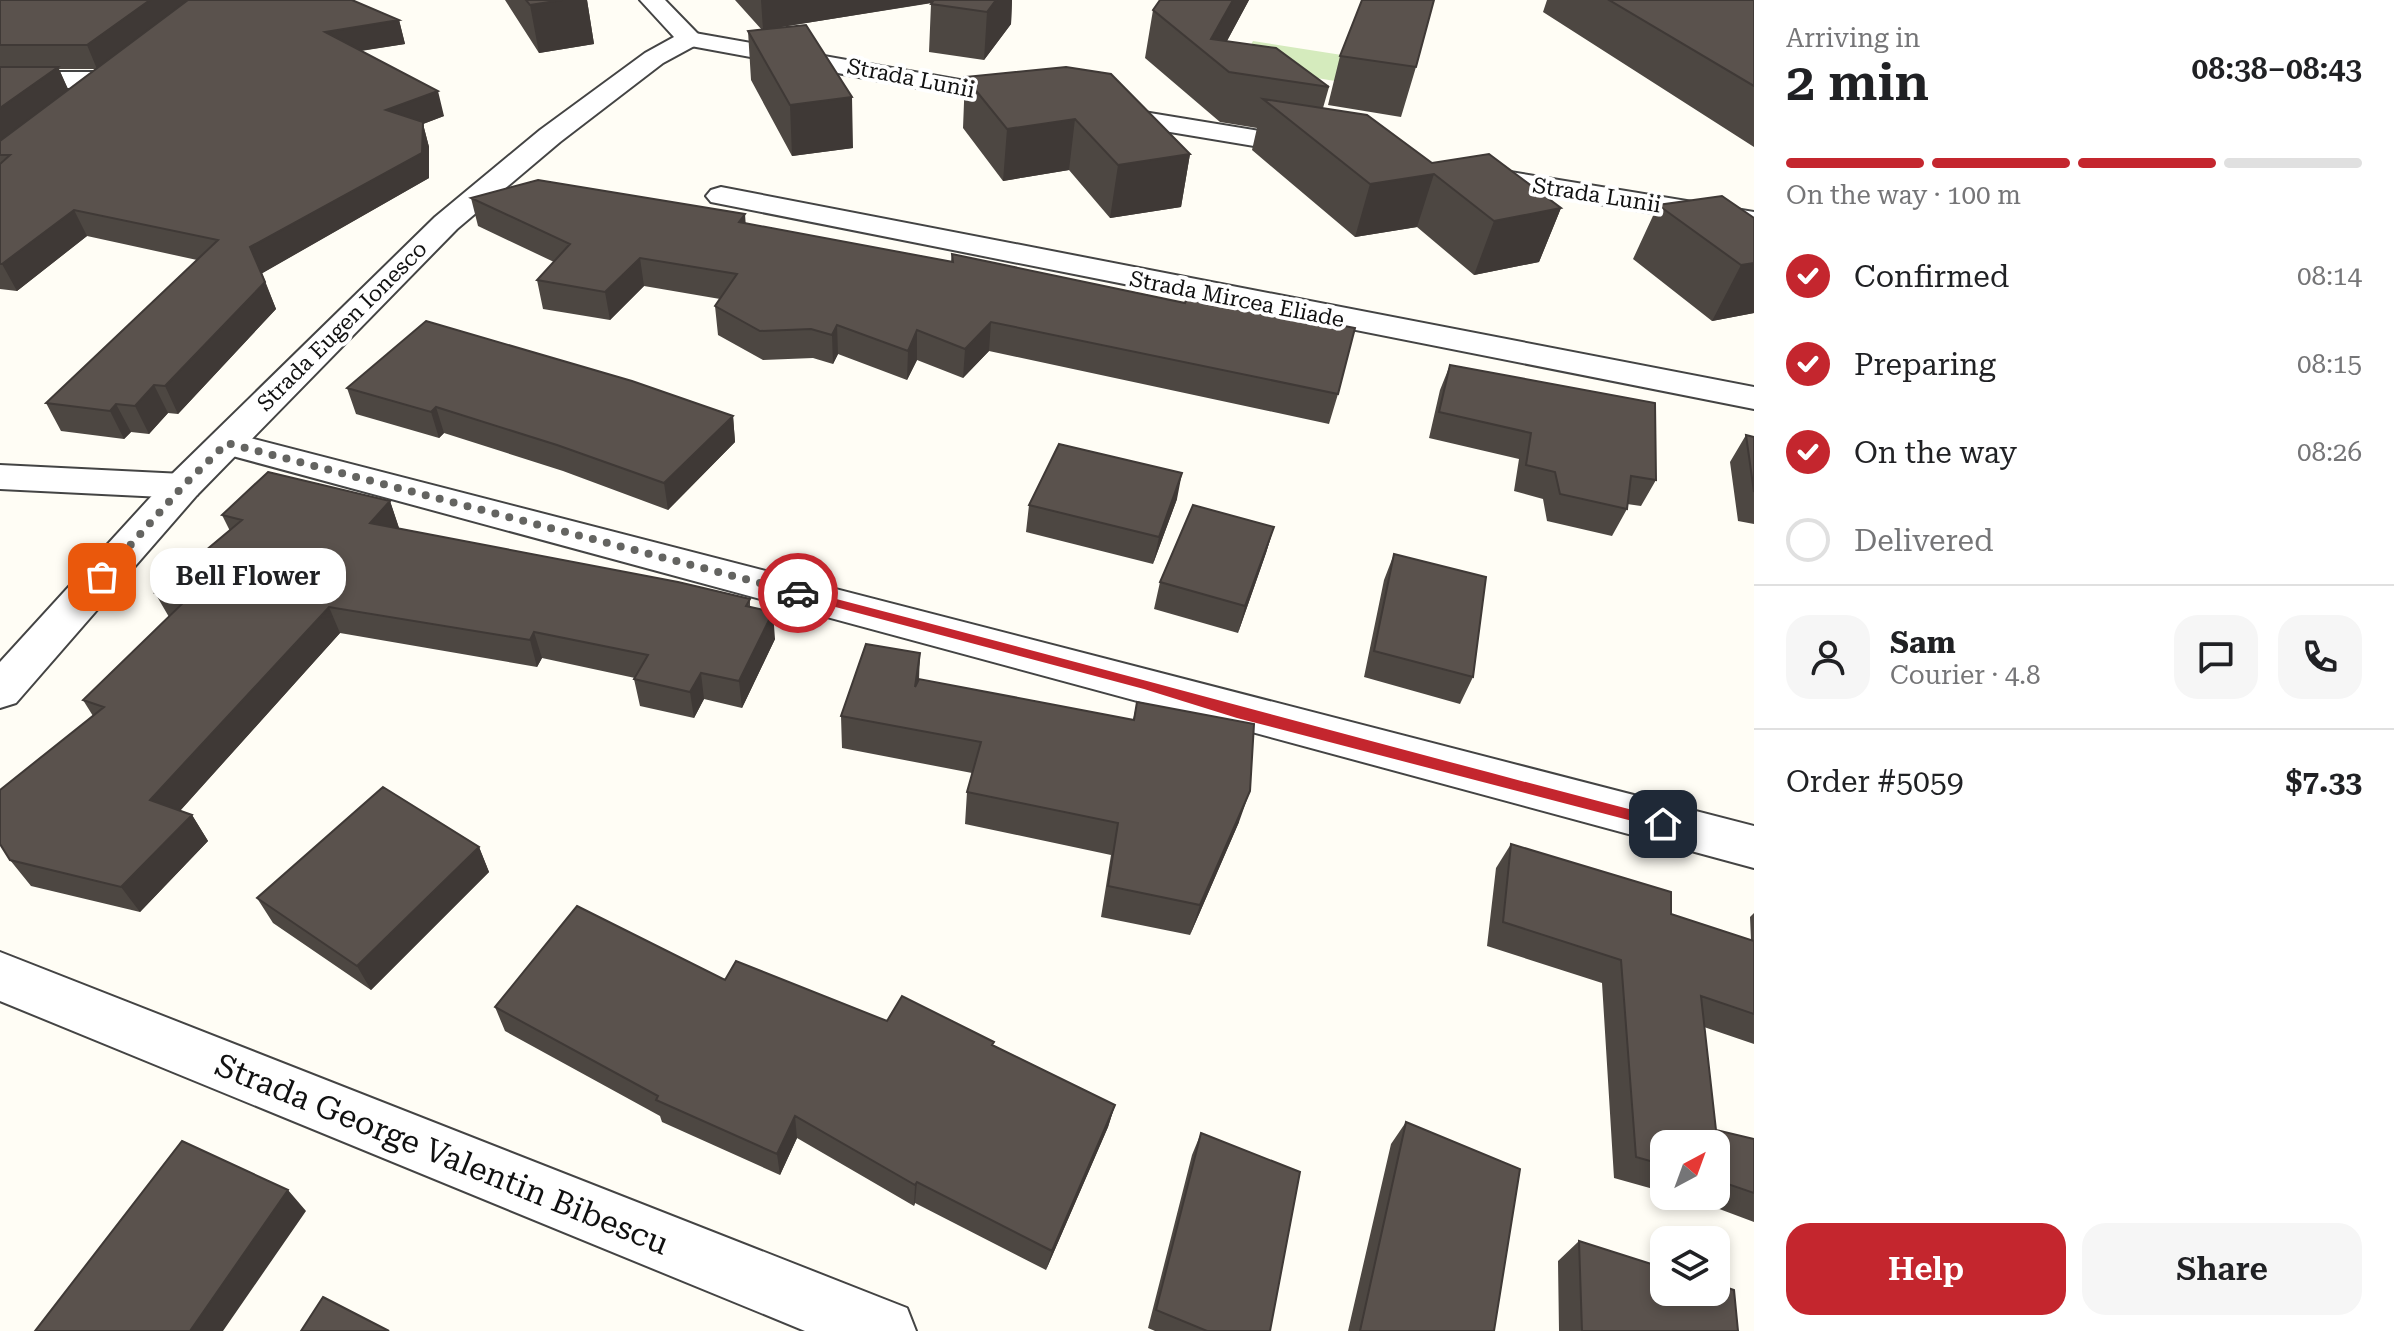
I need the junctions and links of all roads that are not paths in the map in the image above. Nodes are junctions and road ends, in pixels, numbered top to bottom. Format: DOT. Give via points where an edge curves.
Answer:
graph roads {
  1 [pos="652,0"];
  2 [pos="689,39"];
  3 [pos="129,62"];
  4 [pos="0,80"];
  5 [pos="106,80"];
  6 [pos="1049,104"];
  7 [pos="71,107"];
  8 [pos="1078,109"];
  9 [pos="1336,152"];
  10 [pos="1445,170"];
  11 [pos="721,196"];
  12 [pos="1754,221"];
  13 [pos="1754,398"];
  14 [pos="227,443"];
  15 [pos="0,477"];
  16 [pos="183,486"];
  17 [pos="0,691"];
  18 [pos="1754,847"];
  19 [pos="0,976"];
  20 [pos="884,1331"];
  1 -- 2 [label="street"];
  2 -- 6 [label="street, Strada Lunii"];
  2 -- 14 [label="street, Strada Eugen Ionesco" via="654,58 550,136 446,223"];
  3 -- 5 [label="street"];
  4 -- 5 [label="street"];
  5 -- 7 [label="street"];
  8 -- 9 [label="street"];
  10 -- 12 [label="street, Strada Lunii"];
  11 -- 13 [label="street, Strada Mircea Eliade"];
  14 -- 16 [label="street, Strada Eugen Ionesco"];
  14 -- 18 [label="street"];
  15 -- 16 [label="street"];
  16 -- 17 [label="street, Strada Eugen Ionesco"];
  19 -- 20 [label="street, Strada George Valentin Bibescu"];
}
